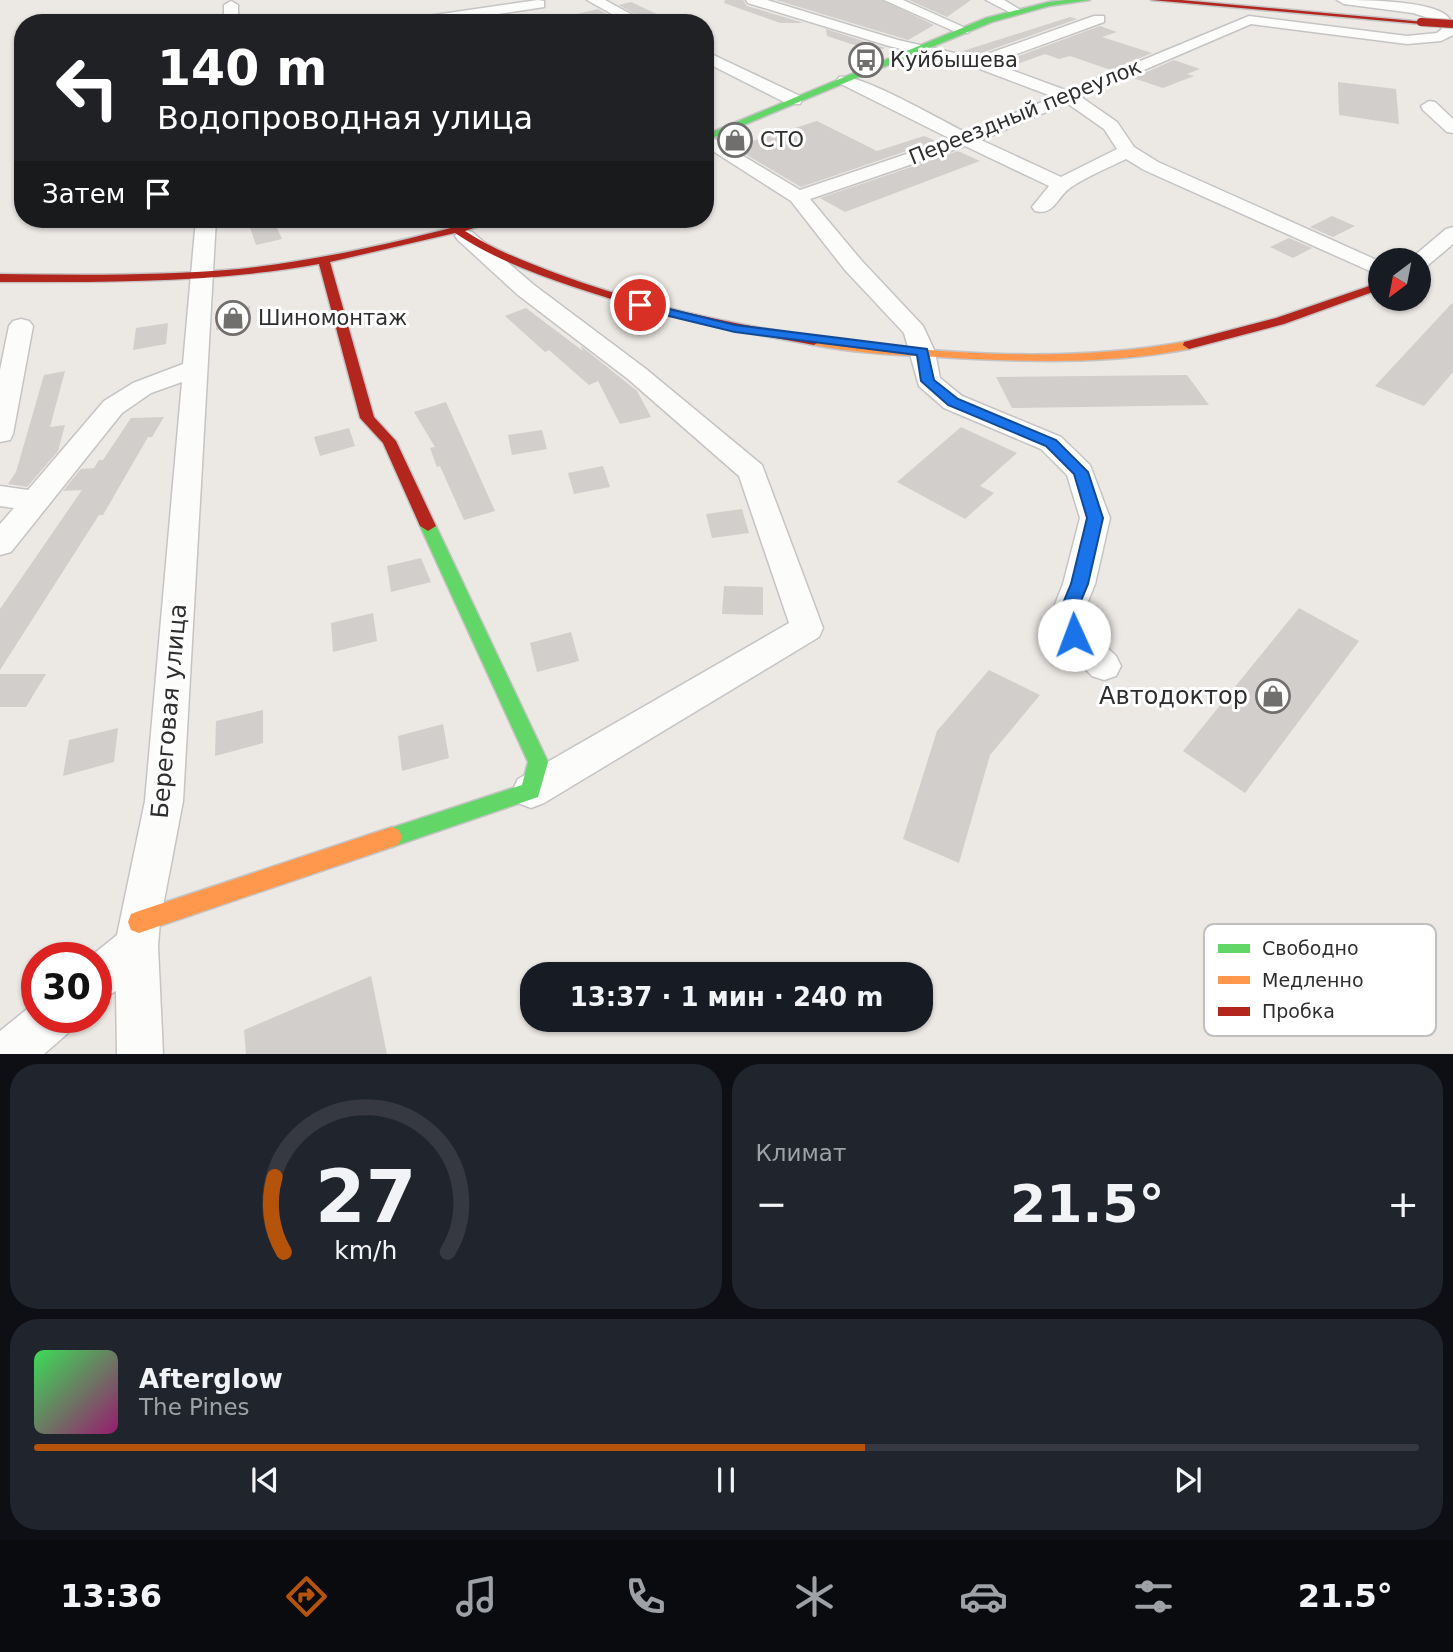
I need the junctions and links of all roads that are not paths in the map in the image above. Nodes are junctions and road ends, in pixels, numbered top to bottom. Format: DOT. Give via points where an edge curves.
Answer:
graph roads {
  1 [pos="594,0"];
  2 [pos="753,0"];
  3 [pos="891,0"];
  4 [pos="993,0"];
  5 [pos="1086,0"];
  6 [pos="1155,0"];
  7 [pos="1343,0"];
  8 [pos="539,4"];
  9 [pos="231,5"];
  10 [pos="1015,12"];
  11 [pos="230,14"];
  12 [pos="489,14"];
  13 [pos="622,14"];
  14 [pos="1099,19"];
  15 [pos="1453,24"];
  16 [pos="963,30"];
  17 [pos="919,49"];
  18 [pos="714,60"];
  19 [pos="977,63"];
  20 [pos="845,80"];
  21 [pos="1070,97"];
  22 [pos="794,100"];
  23 [pos="1429,106"];
  24 [pos="1453,128"];
  25 [pos="714,134"];
  26 [pos="965,139"];
  27 [pos="714,144"];
  28 [pos="1127,151"];
  29 [pos="1061,186"];
  30 [pos="798,197"];
  31 [pos="1042,207"];
  32 [pos="205,228"];
  33 [pos="470,228"];
  34 [pos="459,232"];
  35 [pos="1453,233"];
  36 [pos="1432,250"];
  37 [pos="324,260"];
  38 [pos="1368,265"];
  39 [pos="202,276"];
  40 [pos="0,278"];
  41 [pos="1368,289"];
  42 [pos="21,326"];
  43 [pos="923,352"];
  44 [pos="197,367"];
  45 [pos="0,434"];
  46 [pos="0,496"];
  47 [pos="36,501"];
  48 [pos="0,544"];
  49 [pos="1104,666"];
  50 [pos="531,791"];
  51 [pos="138,934"];
  52 [pos="112,962"];
  53 [pos="33,1033"];
  54 [pos="8,1054"];
  55 [pos="140,1054"];
  1 -- 13 [label="street"];
  2 -- 17 [label="street"];
  3 -- 16 [label="street"];
  4 -- 10 [label="street"];
  5 -- 10 [label="street"];
  6 -- 15 [label="street, bridge"];
  7 -- 21 [label="street, Переездный переулок" via="1415,9 1440,17 1450,30 1441,37 1407,40 1249,20"];
  8 -- 12 [label="street"];
  9 -- 11 [label="street"];
  10 -- 16 [label="street"];
  14 -- 19 [label="street"];
  16 -- 17 [label="street"];
  17 -- 19 [label="street"];
  17 -- 20 [label="street"];
  18 -- 22 [label="street"];
  19 -- 21 [label="street"];
  20 -- 22 [label="street"];
  20 -- 26 [label="street"];
  21 -- 26 [label="street, Переездный переулок"];
  21 -- 28 [label="street" via="1111,126"];
  22 -- 25 [label="street"];
  23 -- 24 [label="street"];
  26 -- 29 [label="street"];
  26 -- 30 [label="street, Переездный переулок"];
  27 -- 30 [label="street"];
  28 -- 29 [label="street"];
  28 -- 38 [label="street"];
  29 -- 31 [label="street"];
  30 -- 43 [label="street" via="915,331"];
  32 -- 39 [label="street, Береговая улица"];
  33 -- 34 [label="street"];
  34 -- 37 [label="street"];
  34 -- 43 [label="street" via="478,247 640,305 735,329"];
  34 -- 50 [label="street" via="526,290 638,374 752,472 807,628"];
  35 -- 36 [label="street"];
  37 -- 39 [label="street"];
  37 -- 50 [label="street" via="367,418 389,441 538,762"];
  39 -- 40 [label="street"];
  39 -- 44 [label="street, Береговая улица"];
  41 -- 43 [label="street" via="1214,342 1104,358"];
  42 -- 45 [label="street"];
  43 -- 49 [label="street" via="928,381 953,402 1051,443 1080,472 1095,518 1069,608 1074,635"];
  44 -- 47 [label="street" via="142,388 113,407"];
  44 -- 51 [label="street, Береговая улица" via="164,802"];
  46 -- 47 [label="street"];
  47 -- 48 [label="street"];
  50 -- 51 [label="street"];
  51 -- 52 [label="street"];
  51 -- 55 [label="street, Береговая улица"];
  53 -- 54 [label="street"];
}
